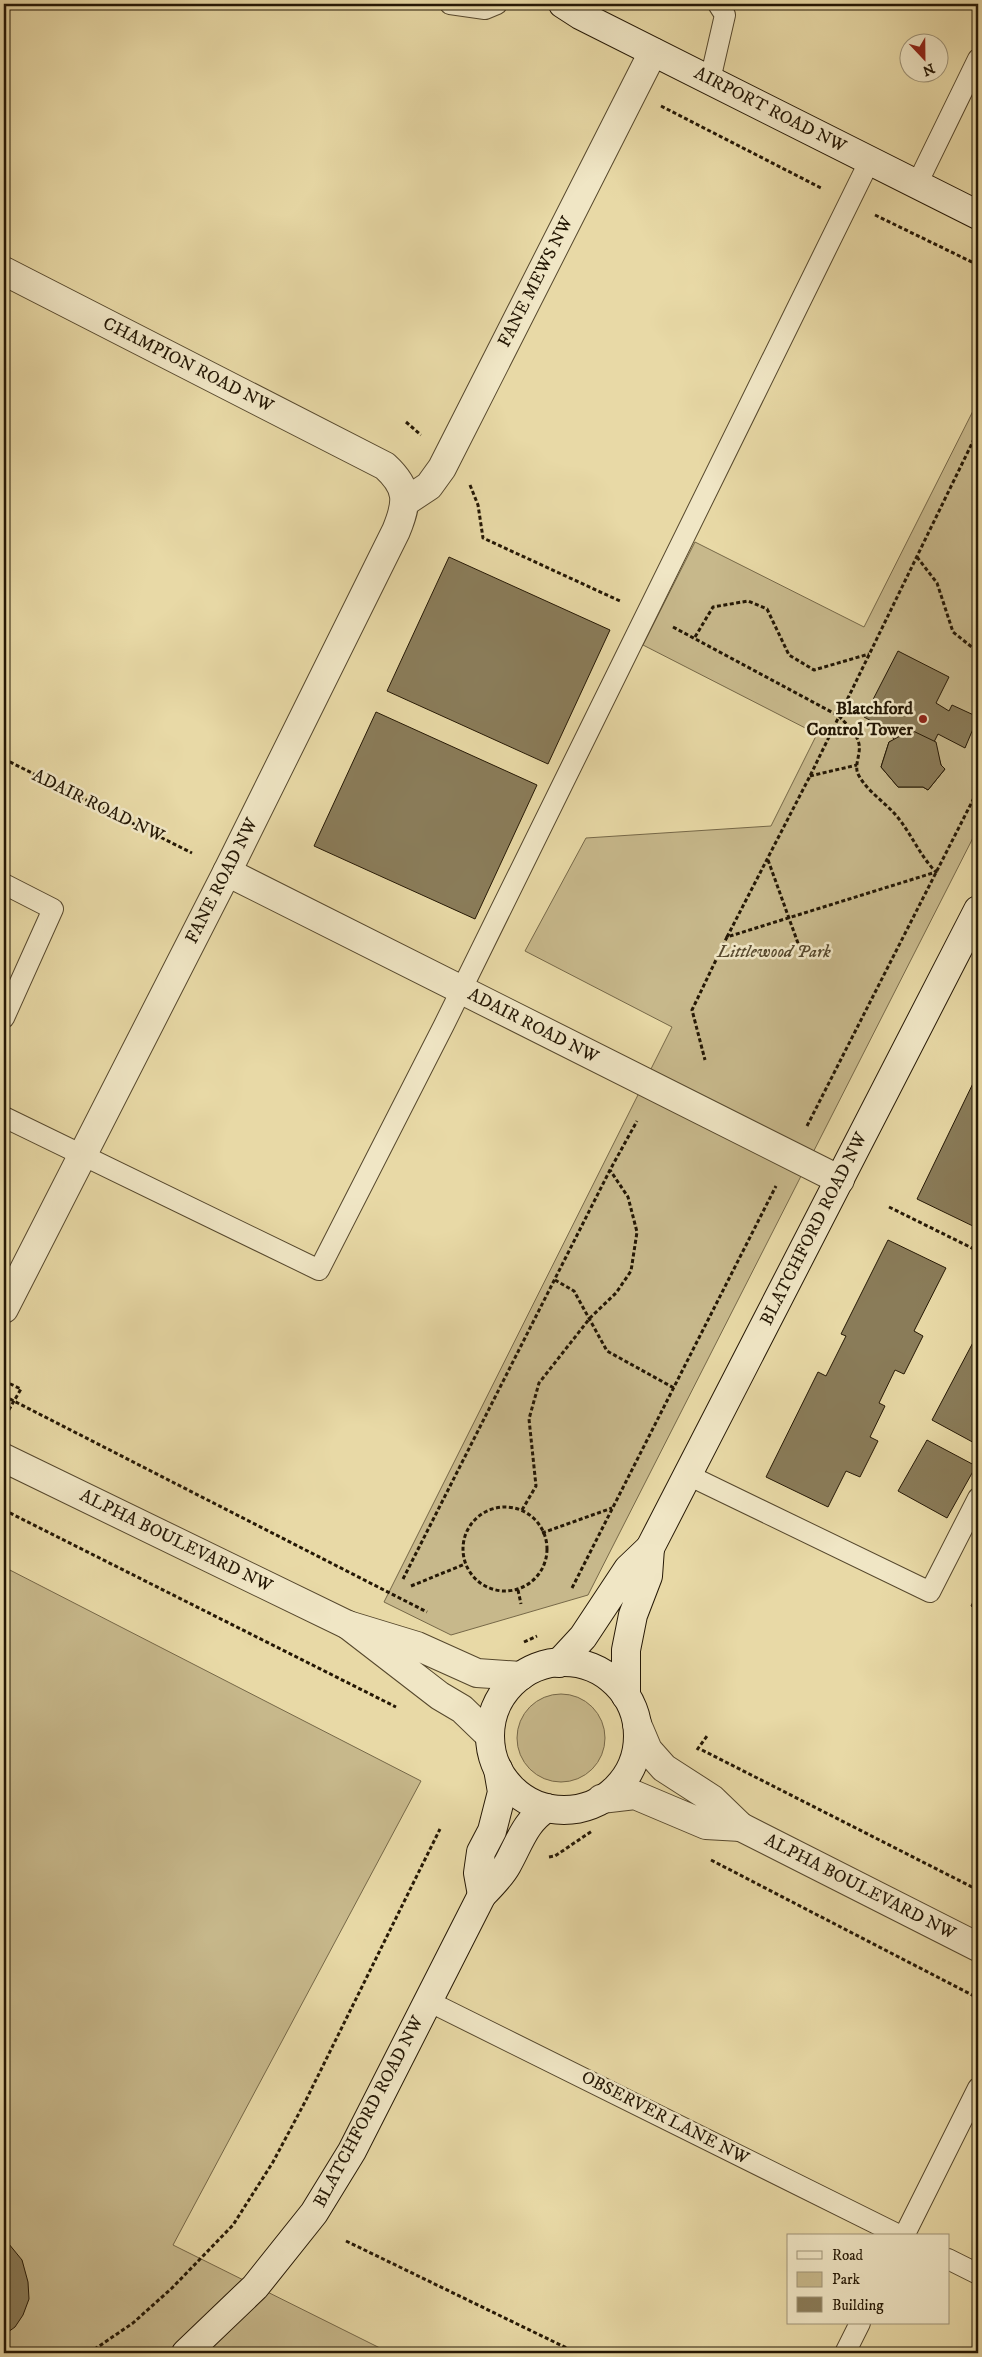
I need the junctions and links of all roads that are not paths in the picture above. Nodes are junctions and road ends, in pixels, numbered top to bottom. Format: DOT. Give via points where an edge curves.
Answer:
graph roads {
  1 [pos="452,4"];
  2 [pos="497,4"];
  3 [pos="563,4"];
  4 [pos="718,4"];
  5 [pos="653,52"];
  6 [pos="978,59"];
  7 [pos="710,80"];
  8 [pos="973,82"];
  9 [pos="870,160"];
  10 [pos="917,184"];
  11 [pos="978,215"];
  12 [pos="4,271"];
  13 [pos="405,502"];
  14 [pos="227,872"];
  15 [pos="4,884"];
  16 [pos="978,910"];
  17 [pos="462,990"];
  18 [pos="4,1018"];
  19 [pos="4,1117"];
  20 [pos="82,1155"];
  21 [pos="840,1180"];
  22 [pos="4,1309"];
  23 [pos="4,1458"];
  24 [pos="688,1475"];
  25 [pos="978,1498"];
  26 [pos="650,1548"];
  27 [pos="348,1624"];
  28 [pos="559,1663"];
  29 [pos="520,1676"];
  30 [pos="626,1696"];
  31 [pos="637,1724"];
  32 [pos="490,1736"];
  33 [pos="498,1769"];
  34 [pos="602,1799"];
  35 [pos="547,1808"];
  36 [pos="741,1826"];
  37 [pos="482,1895"];
  38 [pos="978,1947"];
  39 [pos="428,2000"];
  40 [pos="978,2088"];
  41 [pos="898,2234"];
  42 [pos="903,2234"];
  43 [pos="950,2260"];
  44 [pos="978,2274"];
  45 [pos="860,2324"];
  46 [pos="186,2353"];
  47 [pos="845,2353"];
  1 -- 2 [label="lane" via="485,9"];
  3 -- 5 [label="street, AIRPORT ROAD NW"];
  4 -- 7 [label="lane" via="725,15"];
  5 -- 7 [label="street, AIRPORT ROAD NW"];
  5 -- 13 [label="street, FANE MEWS NW" via="447,457 429,486"];
  6 -- 8 [label="lane"];
  7 -- 9 [label="street, AIRPORT ROAD NW"];
  8 -- 10 [label="lane"];
  9 -- 10 [label="street, AIRPORT ROAD NW"];
  9 -- 17 [label="lane"];
  10 -- 11 [label="street, AIRPORT ROAD NW"];
  12 -- 13 [label="street, CHAMPION ROAD NW" via="385,466 397,477 404,490"];
  13 -- 14 [label="street, FANE ROAD NW" via="396,531"];
  14 -- 17 [label="street, ADAIR ROAD NW"];
  14 -- 20 [label="street, FANE ROAD NW"];
  15 -- 18 [label="lane" via="53,909"];
  16 -- 21 [label="street, BLATCHFORD ROAD NW"];
  17 -- 20 [label="lane" via="319,1270"];
  17 -- 21 [label="street, ADAIR ROAD NW"];
  19 -- 20 [label="lane"];
  20 -- 22 [label="street, FANE ROAD NW"];
  21 -- 24 [label="street, BLATCHFORD ROAD NW"];
  23 -- 27 [label="street, ALPHA BOULEVARD NW"];
  24 -- 25 [label="lane" via="930,1592"];
  24 -- 26 [label="street, BLATCHFORD ROAD NW"];
  26 -- 28 [label="street, BLATCHFORD ROAD NW" via="628,1569 582,1637"];
  26 -- 30 [label="street, BLATCHFORD ROAD NW" via="648,1576 633,1615 626,1650"];
  27 -- 29 [label="street, ALPHA BOULEVARD NW" via="417,1646 477,1673"];
  27 -- 32 [label="street, ALPHA BOULEVARD NW" via="440,1696 462,1709"];
  28 -- 29 [label="street"];
  28 -- 30 [label="street" via="592,1667 605,1674"];
  29 -- 32 [label="street" via="497,1705"];
  30 -- 31 [label="street"];
  31 -- 34 [label="street" via="636,1754 630,1769 613,1791"];
  31 -- 36 [label="street, ALPHA BOULEVARD NW" via="648,1750 664,1768 712,1799"];
  32 -- 33 [label="street"];
  33 -- 35 [label="street" via="519,1794"];
  33 -- 37 [label="street" via="502,1792 494,1824 481,1852 478,1873"];
  34 -- 35 [label="street" via="575,1809"];
  34 -- 36 [label="street, ALPHA BOULEVARD NW" via="635,1795 706,1826"];
  35 -- 37 [label="street, BLATCHFORD ROAD NW" via="524,1830 507,1866"];
  36 -- 38 [label="street, ALPHA BOULEVARD NW"];
  37 -- 39 [label="street, BLATCHFORD ROAD NW"];
  39 -- 41 [label="lane, OBSERVER LANE NW"];
  39 -- 46 [label="street, BLATCHFORD ROAD NW" via="352,2151 314,2213 255,2287"];
  40 -- 42 [label="lane"];
  43 -- 44 [label="lane"];
  45 -- 47 [label="lane"];
}
